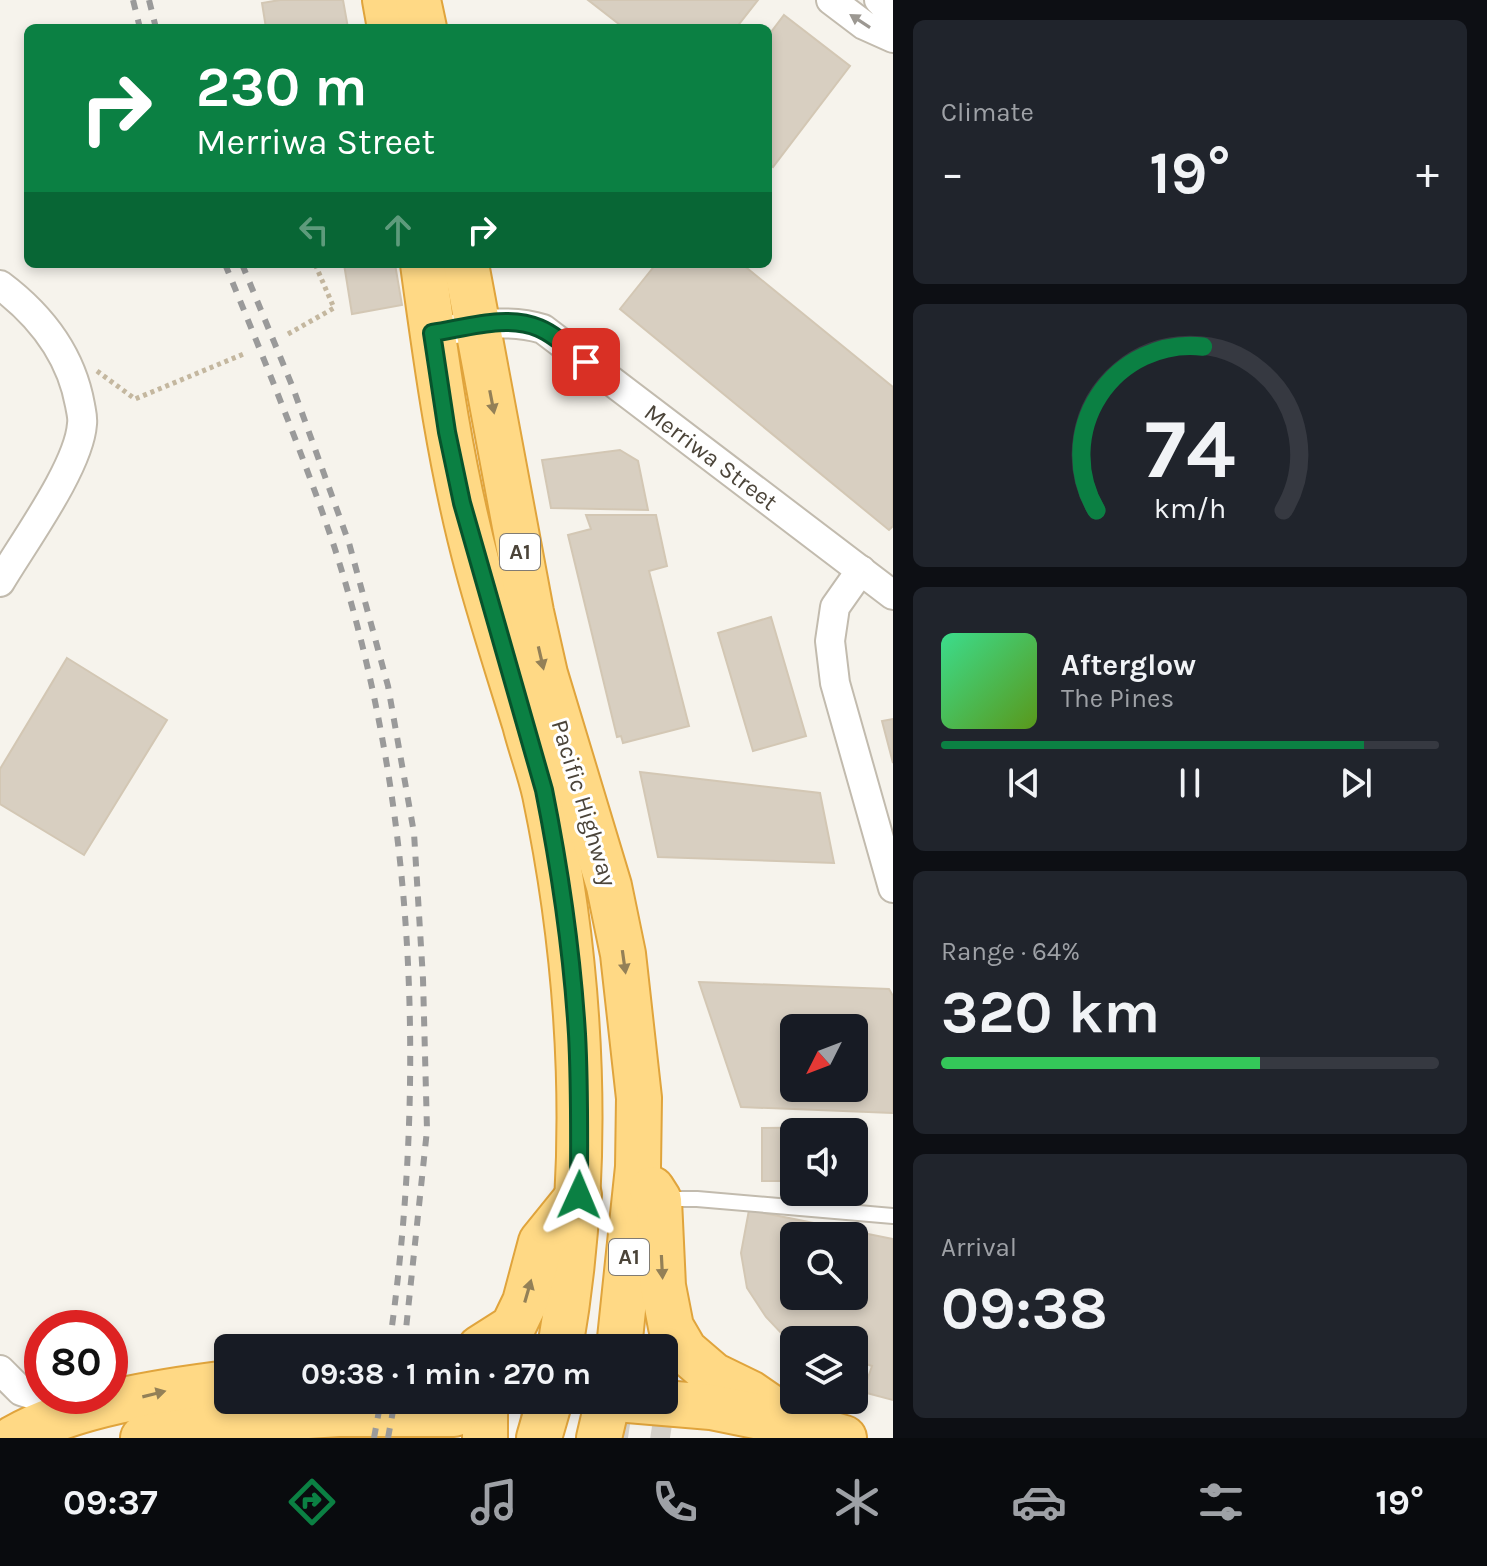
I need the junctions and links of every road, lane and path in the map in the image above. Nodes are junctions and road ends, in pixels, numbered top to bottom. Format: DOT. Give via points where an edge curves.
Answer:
graph roads {
  1 [pos="385,0"];
  2 [pos="418,0"];
  3 [pos="831,0"];
  4 [pos="879,0"];
  5 [pos="893,15"];
  6 [pos="389,24"];
  7 [pos="423,24"];
  8 [pos="893,38"];
  9 [pos="317,268"];
  10 [pos="424,268"];
  11 [pos="467,268"];
  12 [pos="0,285"];
  13 [pos="477,326"];
  14 [pos="432,333"];
  15 [pos="288,334"];
  16 [pos="246,353"];
  17 [pos="75,379"];
  18 [pos="861,570"];
  19 [pos="0,582"];
  20 [pos="893,595"];
  21 [pos="893,888"];
  22 [pos="648,1183"];
  23 [pos="579,1195"];
  24 [pos="893,1216"];
  25 [pos="502,1334"];
  26 [pos="563,1334"];
  27 [pos="621,1334"];
  28 [pos="0,1370"];
  29 [pos="214,1385"];
  30 [pos="24,1392"];
  31 [pos="128,1400"];
  32 [pos="678,1404"];
  33 [pos="711,1407"];
  34 [pos="74,1414"];
  35 [pos="546,1414"];
  36 [pos="605,1414"];
  37 [pos="475,1417"];
  38 [pos="795,1424"];
  39 [pos="14,1438"];
  40 [pos="143,1438"];
  41 [pos="539,1438"];
  42 [pos="599,1438"];
  43 [pos="675,1438"];
  44 [pos="844,1438"];
  1 -- 6 [label="highway"];
  2 -- 7 [label="highway"];
  8 -- 3 [label="street, one-way" via="864,25"];
  4 -- 5 [label="street"];
  9 -- 15 [label="path" via="334,308"];
  10 -- 14 [label="highway, Pacific Highway / A1"];
  11 -- 13 [label="highway, Pacific Highway / A1"];
  12 -- 17 [label="street" via="56,342"];
  13 -- 14 [label="street, Merriwa Street"];
  13 -- 18 [label="street, Merriwa Street" via="525,323 543,329"];
  13 -- 22 [label="highway, Pacific Highway / A1, one-way" via="541,658 621,942"];
  14 -- 23 [label="highway, Pacific Highway / A1" via="462,503 553,835 577,1035"];
  16 -- 17 [label="path" via="135,399 95,369"];
  17 -- 19 [label="street" via="83,423 70,466"];
  18 -- 20 [label="street, Merriwa Street"];
  18 -- 21 [label="street" via="835,607 830,641 835,683"];
  22 -- 24 [label="lane" via="697,1199"];
  22 -- 27 [label="highway, Pacific Highway / A1"];
  22 -- 38 [label="highway, one-way" via="671,1327 685,1351 713,1375"];
  25 -- 23 [label="highway, one-way" via="513,1327 525,1302 541,1242"];
  23 -- 26 [label="highway, Pacific Highway / A1"];
  28 -- 30 [label="street"];
  31 -- 29 [label="highway, one-way"];
  32 -- 33 [label="highway"];
  33 -- 38 [label="highway"];
  33 -- 43 [label="highway" via="691,1414"];
  34 -- 39 [label="highway"];
  35 -- 41 [label="highway"];
  36 -- 42 [label="highway"];
  37 -- 40 [label="highway" via="338,1414 263,1419"];
  38 -- 44 [label="highway"];
}
